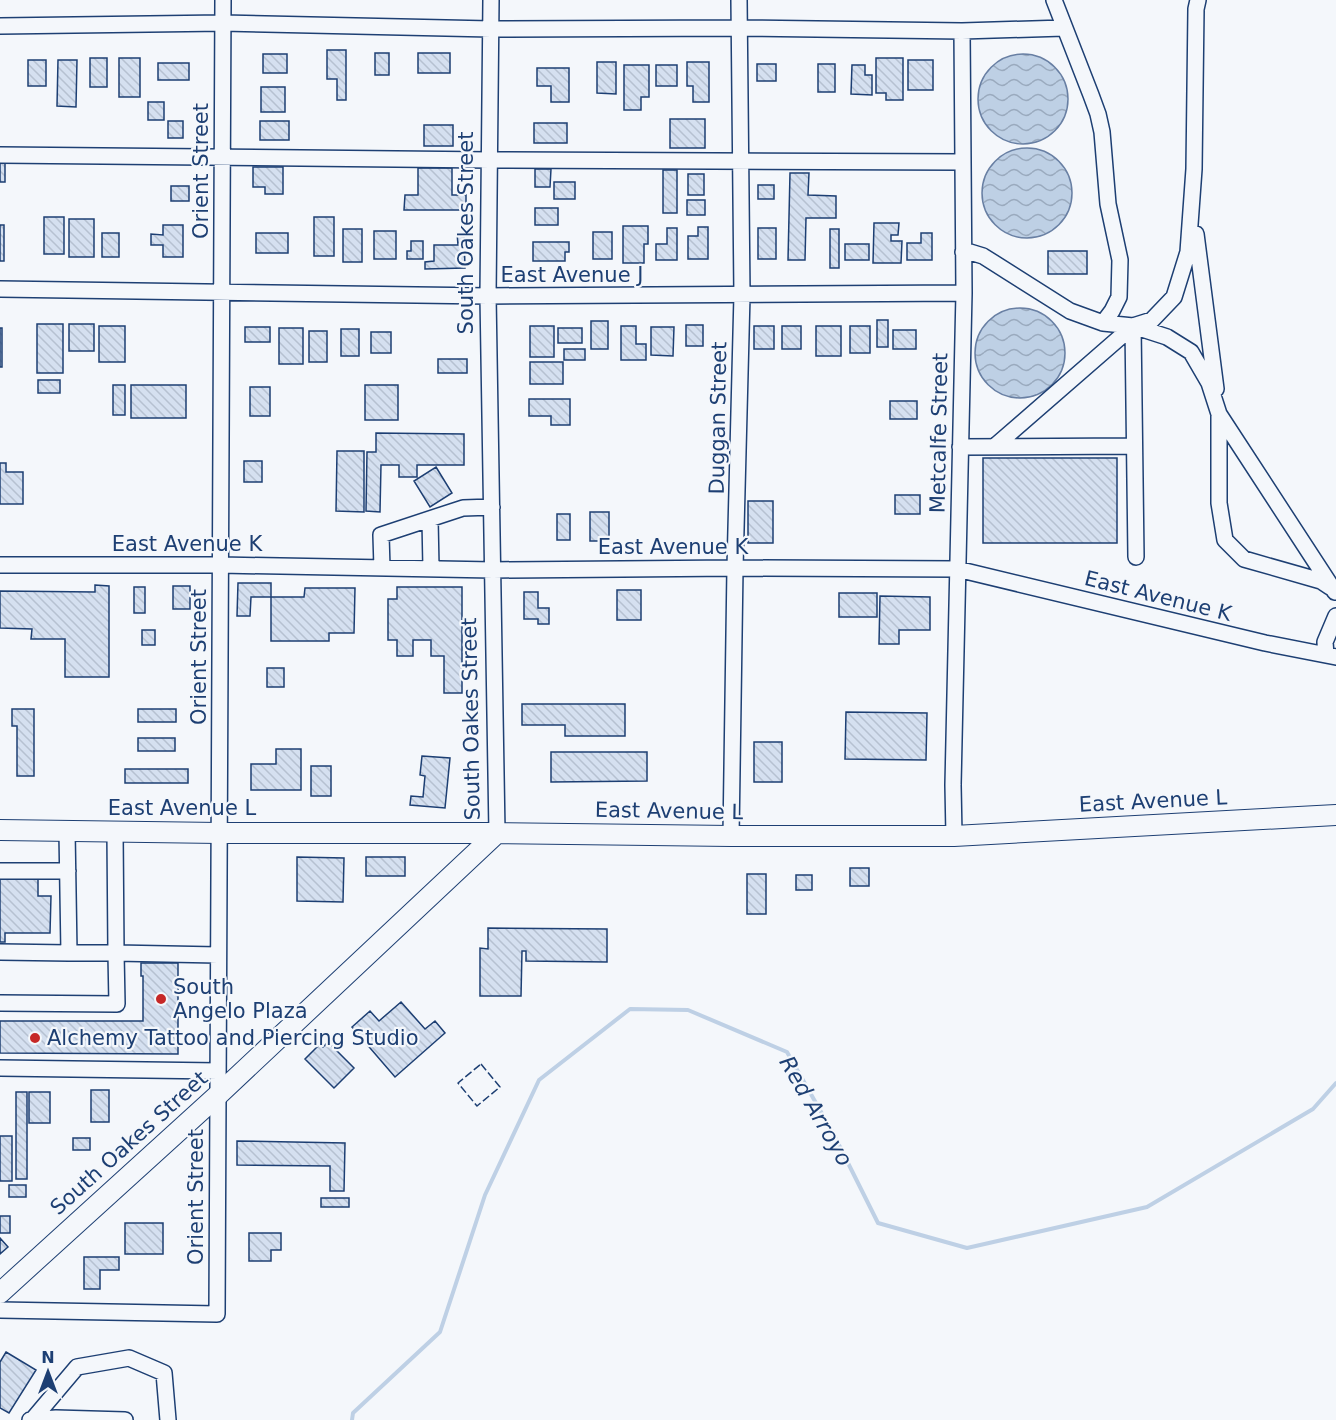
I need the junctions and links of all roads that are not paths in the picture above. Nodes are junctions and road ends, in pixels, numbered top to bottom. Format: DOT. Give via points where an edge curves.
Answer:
graph roads {
  1 [pos="223,0"];
  2 [pos="491,0"];
  3 [pos="739,0"];
  4 [pos="1054,0"];
  5 [pos="1198,0"];
  6 [pos="223,23"];
  7 [pos="0,26"];
  8 [pos="491,28"];
  9 [pos="739,28"];
  10 [pos="1064,28"];
  11 [pos="962,31"];
  12 [pos="0,155"];
  13 [pos="222,157"];
  14 [pos="490,160"];
  15 [pos="740,160"];
  16 [pos="963,162"];
  17 [pos="1192,198"];
  18 [pos="963,252"];
  19 [pos="0,289"];
  20 [pos="222,292"];
  21 [pos="964,293"];
  22 [pos="742,295"];
  23 [pos="488,296"];
  24 [pos="1103,323"];
  25 [pos="1133,327"];
  26 [pos="1219,414"];
  27 [pos="1134,446"];
  28 [pos="960,447"];
  29 [pos="994,447"];
  30 [pos="492,507"];
  31 [pos="430,519"];
  32 [pos="1136,556"];
  33 [pos="0,565"];
  34 [pos="220,565"];
  35 [pos="382,567"];
  36 [pos="431,568"];
  37 [pos="735,568"];
  38 [pos="957,569"];
  39 [pos="493,570"];
  40 [pos="1336,593"];
  41 [pos="1336,616"];
  42 [pos="1331,656"];
  43 [pos="1336,815"];
  44 [pos="0,830"];
  45 [pos="67,831"];
  46 [pos="115,832"];
  47 [pos="219,833"];
  48 [pos="496,833"];
  49 [pos="731,836"];
  50 [pos="954,836"];
  51 [pos="68,871"];
  52 [pos="0,872"];
  53 [pos="0,952"];
  54 [pos="69,953"];
  55 [pos="116,953"];
  56 [pos="218,955"];
  57 [pos="0,1003"];
  58 [pos="0,1068"];
  59 [pos="218,1071"];
  60 [pos="218,1095"];
  61 [pos="17,1278"];
  62 [pos="0,1293"];
  63 [pos="0,1309"];
  64 [pos="32,1420"];
  65 [pos="125,1420"];
  66 [pos="168,1420"];
  1 -- 6 [label="street, Orient Street"];
  2 -- 8 [label="street, South Oakes Street"];
  3 -- 9 [label="street, Duggan Street"];
  4 -- 10 [label="street"];
  5 -- 17 [label="street"];
  6 -- 7 [label="street"];
  6 -- 8 [label="street"];
  6 -- 13 [label="street, Orient Street"];
  8 -- 9 [label="street"];
  8 -- 14 [label="street, South Oakes Street"];
  9 -- 11 [label="street"];
  9 -- 15 [label="street, Duggan Street"];
  10 -- 11 [label="street"];
  10 -- 24 [label="street" via="1098,114 1108,204 1120,260 1119,297"];
  11 -- 16 [label="street, Metcalfe Street"];
  12 -- 13 [label="street"];
  13 -- 14 [label="street"];
  13 -- 20 [label="street, Orient Street"];
  14 -- 15 [label="street"];
  14 -- 23 [label="street, South Oakes Street"];
  15 -- 16 [label="street"];
  15 -- 22 [label="street, Duggan Street"];
  16 -- 18 [label="street, Metcalfe Street"];
  17 -- 25 [label="street" via="1188,252 1174,297 1152,320"];
  17 -- 26 [label="street"];
  18 -- 21 [label="street, Metcalfe Street"];
  18 -- 24 [label="street" via="984,256 1070,310"];
  19 -- 20 [label="street, East Avenue J"];
  20 -- 23 [label="street, East Avenue J"];
  20 -- 34 [label="street, Orient Street"];
  21 -- 22 [label="street, East Avenue J"];
  21 -- 28 [label="street, Metcalfe Street"];
  22 -- 23 [label="street, East Avenue J"];
  22 -- 37 [label="street, Duggan Street"];
  23 -- 30 [label="street, South Oakes Street"];
  24 -- 25 [label="street"];
  25 -- 26 [label="street" via="1167,337 1191,352 1209,383"];
  25 -- 27 [label="street"];
  25 -- 29 [label="street"];
  26 -- 40 [label="street"];
  26 -- 40 [label="street" via="1219,503 1225,540 1244,559 1321,580"];
  27 -- 29 [label="street"];
  27 -- 32 [label="street"];
  28 -- 29 [label="street"];
  28 -- 38 [label="street, Metcalfe Street"];
  30 -- 31 [label="street" via="463,508"];
  30 -- 39 [label="street, South Oakes Street"];
  31 -- 35 [label="street" via="381,535"];
  31 -- 36 [label="street"];
  33 -- 34 [label="street, East Avenue K"];
  34 -- 35 [label="street, East Avenue K"];
  34 -- 47 [label="street, Orient Street"];
  35 -- 36 [label="street, East Avenue K"];
  36 -- 39 [label="street, East Avenue K"];
  37 -- 38 [label="street, East Avenue K"];
  37 -- 39 [label="street, East Avenue K"];
  37 -- 49 [label="street, Duggan Street"];
  38 -- 42 [label="street, East Avenue K"];
  38 -- 50 [label="street, Metcalfe Street"];
  39 -- 48 [label="street, South Oakes Street"];
  41 -- 42 [label="street" via="1325,642"];
  43 -- 50 [label="main road, East Avenue L"];
  44 -- 45 [label="main road, East Avenue L"];
  45 -- 46 [label="main road, East Avenue L"];
  45 -- 51 [label="street"];
  46 -- 47 [label="main road, East Avenue L"];
  46 -- 55 [label="street"];
  47 -- 48 [label="main road, East Avenue L"];
  47 -- 56 [label="street, Orient Street"];
  48 -- 49 [label="main road, East Avenue L"];
  48 -- 60 [label="main road, South Oakes Street"];
  49 -- 50 [label="main road, East Avenue L"];
  51 -- 52 [label="street"];
  51 -- 54 [label="street"];
  53 -- 54 [label="street"];
  54 -- 55 [label="street"];
  55 -- 56 [label="street"];
  55 -- 57 [label="street" via="117,1004"];
  56 -- 59 [label="street, Orient Street"];
  58 -- 59 [label="street"];
  59 -- 60 [label="street, Orient Street"];
  60 -- 61 [label="main road, South Oakes Street"];
  60 -- 63 [label="street, Orient Street" via="217,1314"];
  61 -- 62 [label="main road, South Oakes Street"];
  61 -- 63 [label="main road"];
  64 -- 65 [label="street"];
  64 -- 66 [label="street" via="77,1367 129,1358 164,1373"];
}
